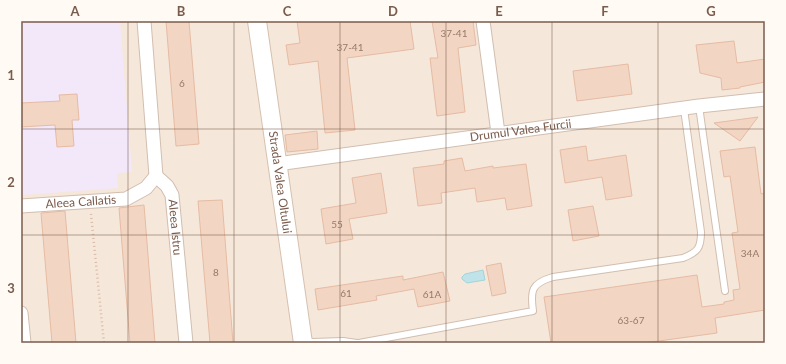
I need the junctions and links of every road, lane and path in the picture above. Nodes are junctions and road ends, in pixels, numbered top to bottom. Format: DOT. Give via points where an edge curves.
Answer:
graph roads {
  1 [pos="144,21"];
  2 [pos="257,21"];
  3 [pos="483,21"];
  4 [pos="765,99"];
  5 [pos="699,106"];
  6 [pos="684,109"];
  7 [pos="498,133"];
  8 [pos="277,164"];
  9 [pos="156,176"];
  10 [pos="90,201"];
  11 [pos="21,206"];
  12 [pos="725,291"];
  13 [pos="21,313"];
  14 [pos="302,342"];
  15 [pos="24,343"];
  16 [pos="104,343"];
  17 [pos="186,343"];
  18 [pos="358,343"];
  1 -- 9 [label="street"];
  2 -- 8 [label="main road, Strada Valea Oltului"];
  3 -- 7 [label="street"];
  4 -- 5 [label="street, Drumul Valea Furcii"];
  5 -- 6 [label="street, Drumul Valea Furcii"];
  5 -- 12 [label="lane"];
  6 -- 7 [label="street, Drumul Valea Furcii"];
  6 -- 18 [label="lane" via="701,232 698,249 693,254 683,258 544,279 532,289 532,311"];
  7 -- 8 [label="street, Drumul Valea Furcii"];
  8 -- 14 [label="main road, Strada Valea Oltului"];
  9 -- 10 [label="street, Aleea Callatis" via="146,188 126,199"];
  9 -- 17 [label="street, Aleea Istru" via="167,186 172,196"];
  10 -- 11 [label="street, Aleea Callatis"];
  10 -- 16 [label="path"];
  13 -- 15 [label="street"];
  14 -- 18 [label="lane"];
}
